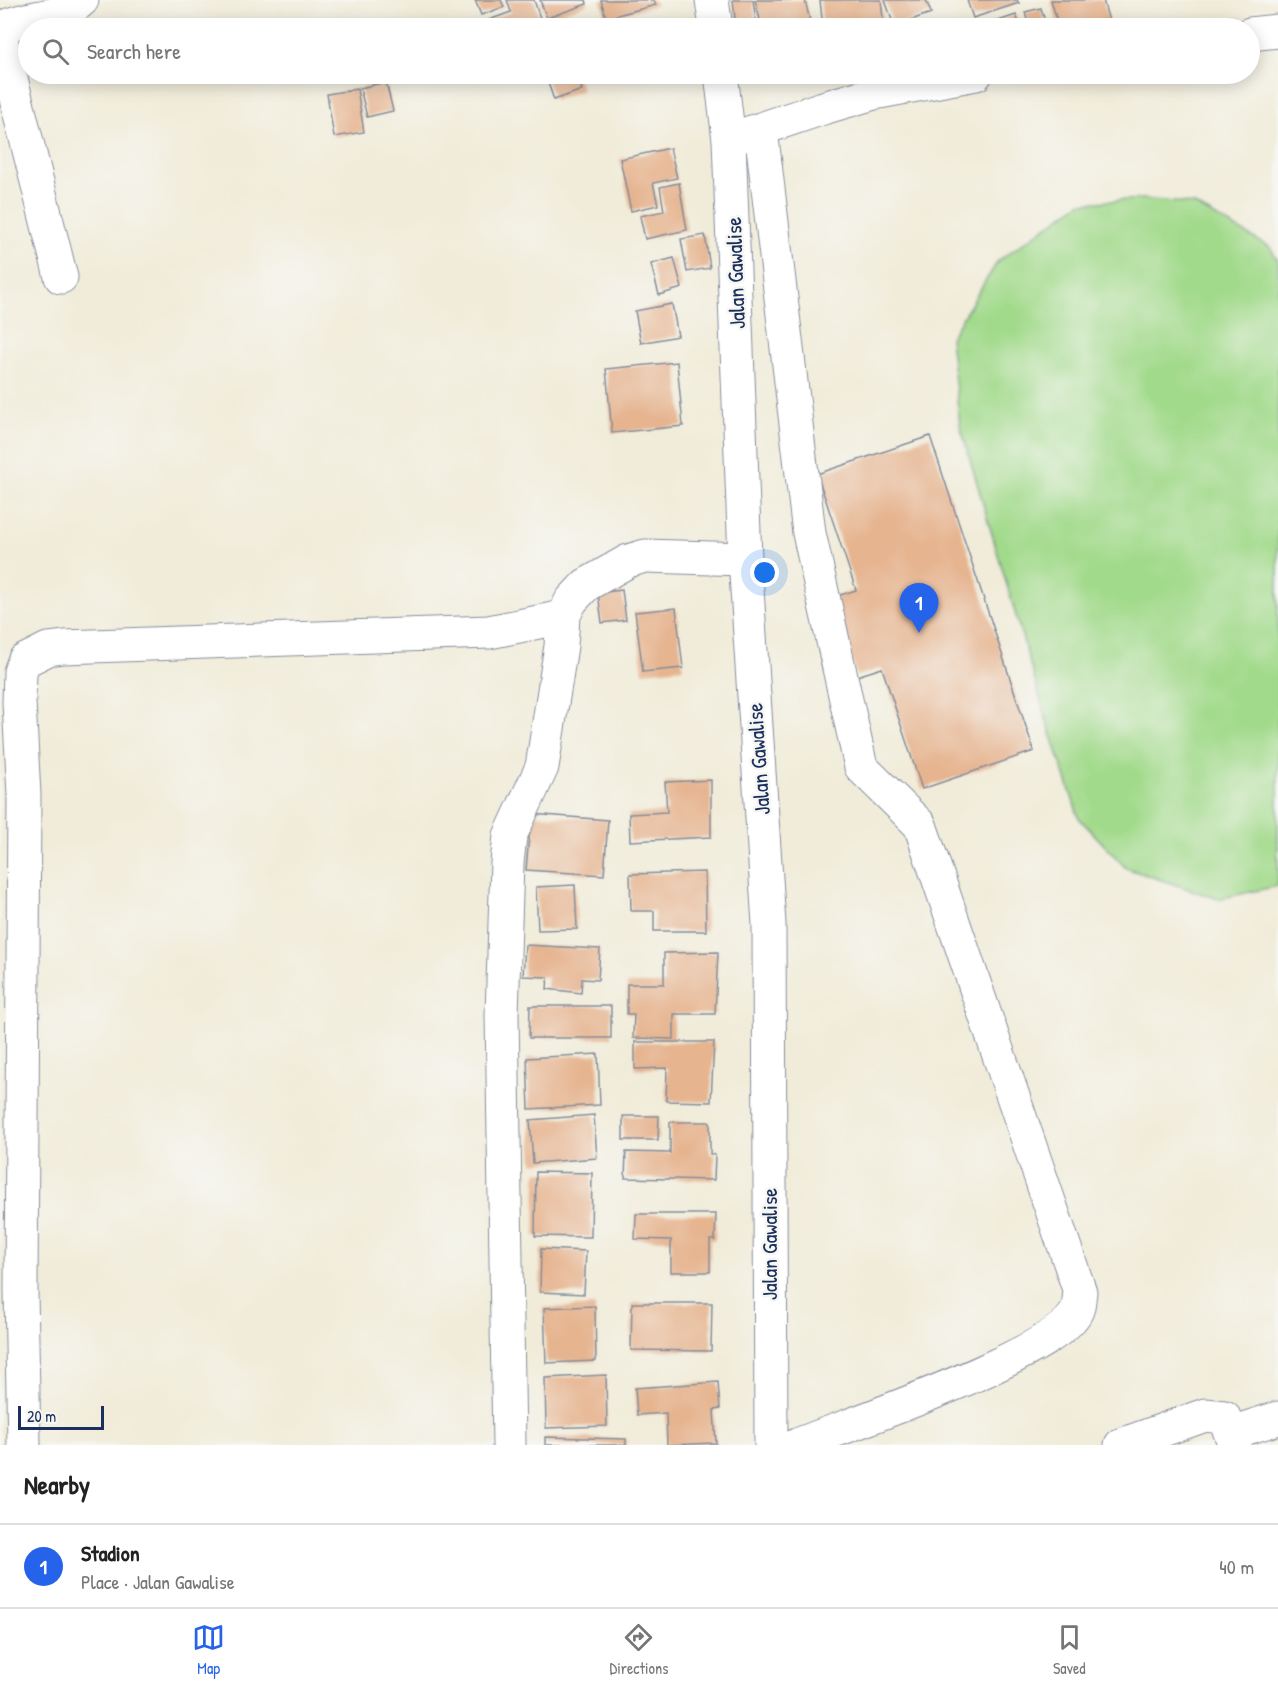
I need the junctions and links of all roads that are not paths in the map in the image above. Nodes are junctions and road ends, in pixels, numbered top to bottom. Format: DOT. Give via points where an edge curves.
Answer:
graph roads {
  1 [pos="82,0"];
  2 [pos="712,0"];
  3 [pos="6,13"];
  4 [pos="21,18"];
  5 [pos="34,18"];
  6 [pos="715,18"];
  7 [pos="1278,31"];
  8 [pos="1260,33"];
  9 [pos="722,84"];
  10 [pos="922,84"];
  11 [pos="761,130"];
  12 [pos="729,140"];
  13 [pos="62,277"];
  14 [pos="745,559"];
  15 [pos="563,617"];
  16 [pos="1278,1418"];
  17 [pos="1233,1439"];
  18 [pos="24,1445"];
  19 [pos="509,1445"];
  20 [pos="771,1445"];
  21 [pos="797,1445"];
  22 [pos="1121,1445"];
  1 -- 5 [label="street" via="76,6"];
  2 -- 6 [label="street"];
  3 -- 4 [label="street"];
  3 -- 13 [label="street" via="1,39"];
  7 -- 8 [label="street"];
  9 -- 12 [label="street, Jalan Gawalise"];
  10 -- 11 [label="street" via="874,93"];
  11 -- 12 [label="street"];
  11 -- 21 [label="street" via="809,532 861,767 920,825 1080,1292 1077,1312 1040,1344 993,1368"];
  12 -- 14 [label="street, Jalan Gawalise"];
  14 -- 15 [label="street" via="645,556 628,561 586,585"];
  14 -- 20 [label="street, Jalan Gawalise" via="769,924"];
  15 -- 18 [label="street" via="489,633 63,647 48,649 24,661 19,702 24,795 21,1291"];
  15 -- 19 [label="street" via="542,767 510,836 507,863 502,1014"];
  16 -- 17 [label="street"];
  17 -- 22 [label="street" via="1224,1417 1205,1415"];
}
